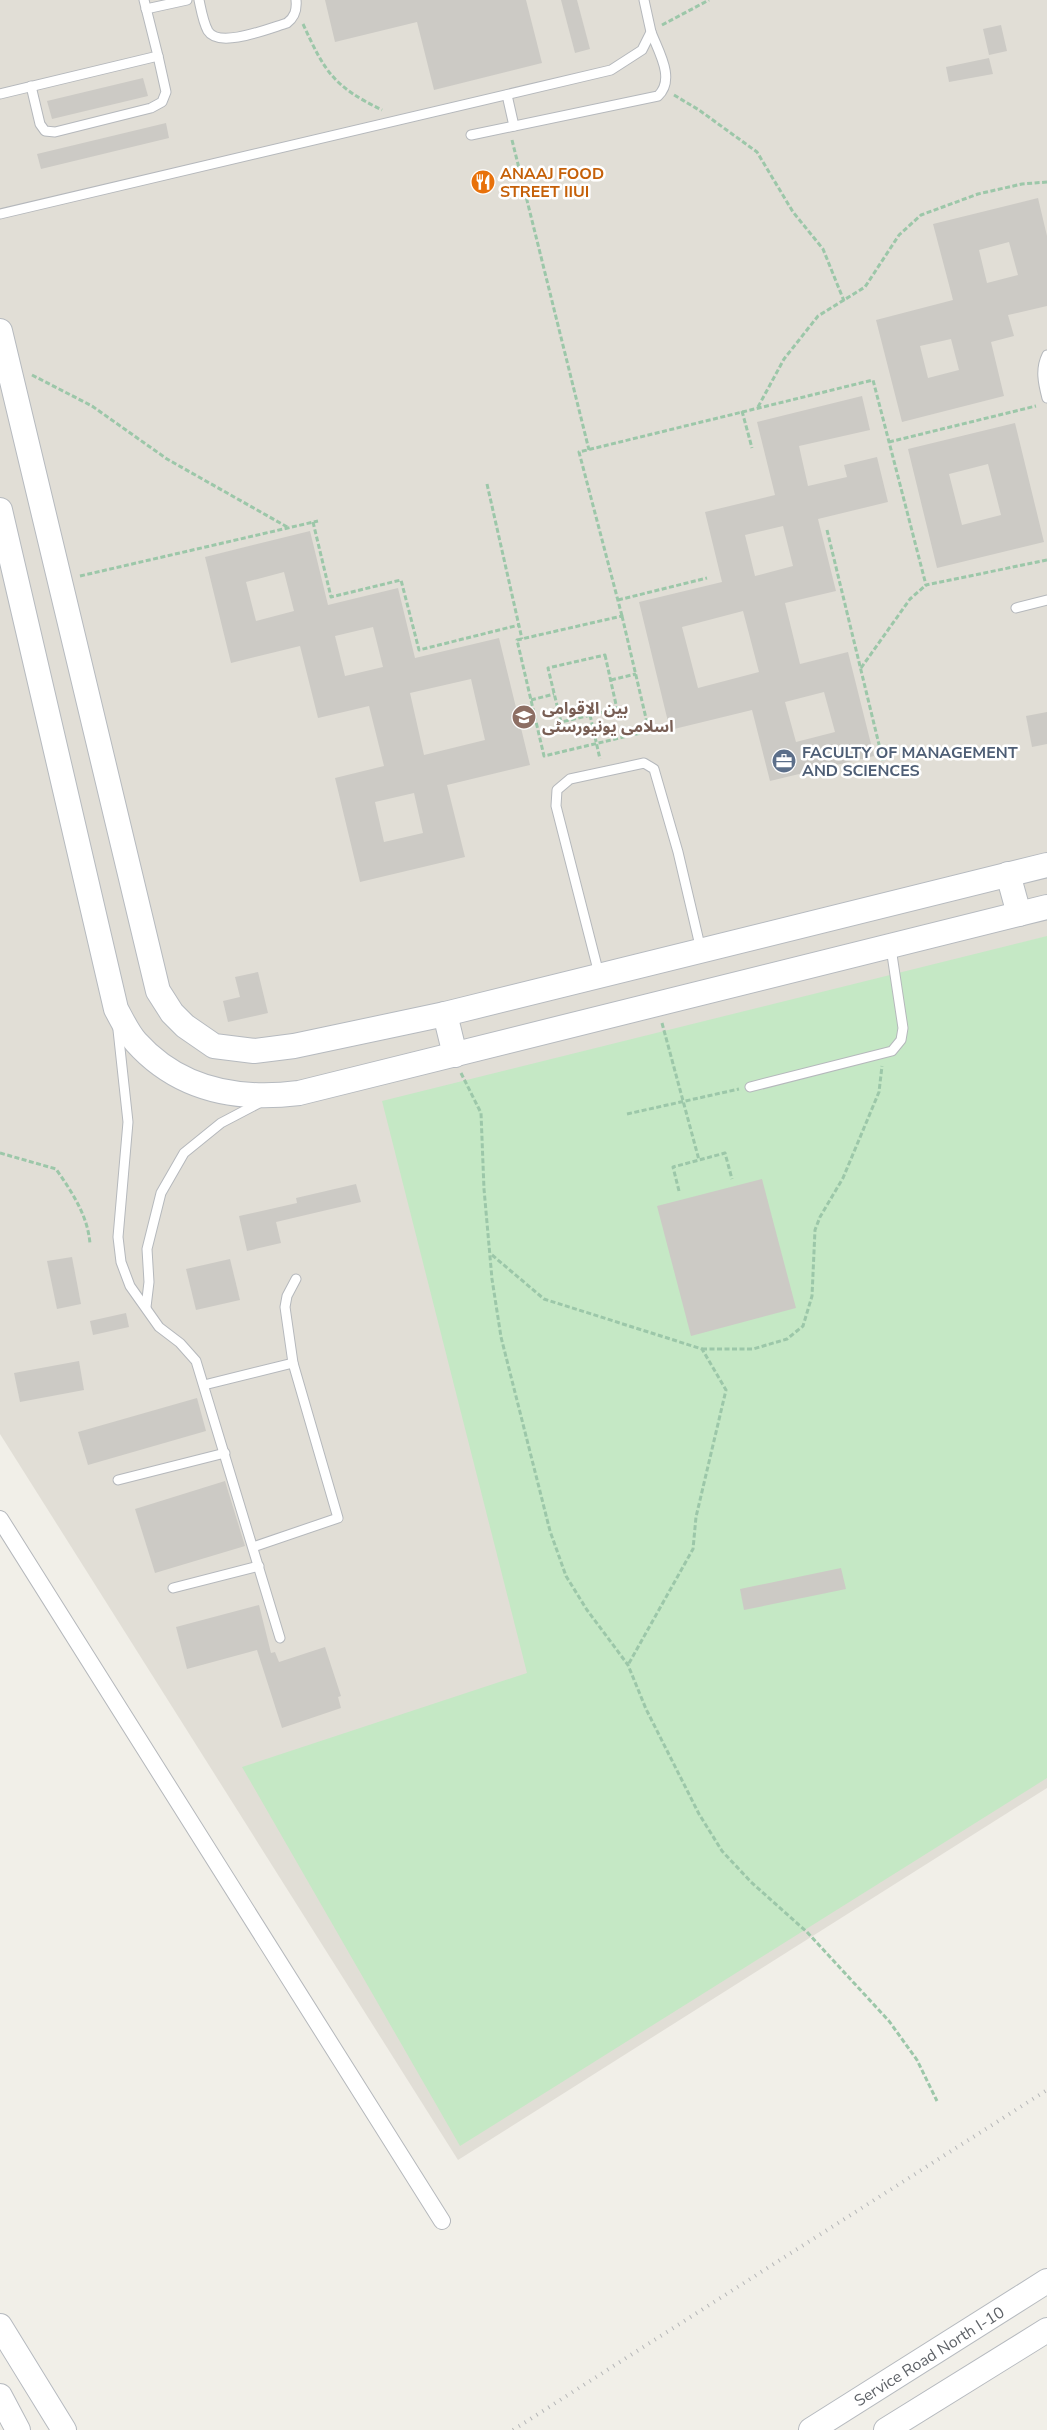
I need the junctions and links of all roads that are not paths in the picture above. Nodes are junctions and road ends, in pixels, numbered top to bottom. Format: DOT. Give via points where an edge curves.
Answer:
graph roads {
  1 [pos="188,0"];
  2 [pos="199,0"];
  3 [pos="296,0"];
  4 [pos="644,0"];
  5 [pos="145,5"];
  6 [pos="651,32"];
  7 [pos="158,56"];
  8 [pos="31,86"];
  9 [pos="0,94"];
  10 [pos="507,95"];
  11 [pos="512,126"];
  12 [pos="471,135"];
  13 [pos="0,214"];
  14 [pos="0,331"];
  15 [pos="1047,355"];
  16 [pos="1047,398"];
  17 [pos="0,510"];
  18 [pos="1047,600"];
  19 [pos="1016,608"];
  20 [pos="1047,866"];
  21 [pos="1008,874"];
  22 [pos="1047,907"];
  23 [pos="1019,914"];
  24 [pos="891,947"];
  25 [pos="701,950"];
  26 [pos="600,977"];
  27 [pos="116,1009"];
  28 [pos="445,1014"];
  29 [pos="455,1056"];
  30 [pos="750,1087"];
  31 [pos="271,1096"];
  32 [pos="296,1279"];
  33 [pos="146,1307"];
  34 [pos="293,1363"];
  35 [pos="204,1385"];
  36 [pos="225,1453"];
  37 [pos="118,1480"];
  38 [pos="0,1519"];
  39 [pos="253,1546"];
  40 [pos="258,1566"];
  41 [pos="173,1588"];
  42 [pos="280,1638"];
  43 [pos="442,2221"];
  44 [pos="1047,2282"];
  45 [pos="0,2326"];
  46 [pos="1047,2330"];
  47 [pos="0,2396"];
  48 [pos="18,2430"];
  49 [pos="64,2430"];
  50 [pos="811,2430"];
  51 [pos="886,2430"];
  1 -- 5 [label="lane"];
  2 -- 3 [label="lane" via="208,31 219,39 231,39 287,23 296,10"];
  4 -- 6 [label="lane"];
  5 -- 7 [label="lane"];
  6 -- 10 [label="lane" via="642,50 611,70"];
  6 -- 11 [label="lane" via="666,80 664,90 658,96"];
  7 -- 8 [label="lane"];
  7 -- 8 [label="lane" via="166,92 162,102 151,108 55,132 45,131 40,124"];
  8 -- 9 [label="lane"];
  10 -- 11 [label="lane"];
  10 -- 13 [label="lane"];
  11 -- 12 [label="lane"];
  14 -- 28 [label="street" via="158,991 172,1013 214,1046 254,1050 294,1046"];
  15 -- 16 [label="lane" via="1042,364"];
  17 -- 27 [label="street"];
  18 -- 19 [label="lane"];
  20 -- 21 [label="street"];
  21 -- 23 [label="street"];
  21 -- 25 [label="street"];
  22 -- 23 [label="street"];
  23 -- 24 [label="street"];
  24 -- 29 [label="street"];
  24 -- 30 [label="lane" via="904,1028 901,1040 892,1051"];
  25 -- 26 [label="street"];
  25 -- 26 [label="lane" via="657,774 644,763 570,779 561,785 555,797"];
  26 -- 28 [label="street"];
  27 -- 31 [label="street" via="134,1040 153,1060 195,1085"];
  27 -- 33 [label="lane" via="128,1122 118,1237 121,1262 130,1286"];
  28 -- 29 [label="street"];
  29 -- 31 [label="street"];
  31 -- 33 [label="lane" via="221,1123 184,1153 161,1193 147,1249 149,1282"];
  32 -- 34 [label="lane" via="285,1308"];
  33 -- 35 [label="lane" via="159,1327 196,1361"];
  34 -- 35 [label="lane"];
  34 -- 39 [label="lane" via="338,1518"];
  35 -- 36 [label="lane"];
  36 -- 37 [label="lane"];
  36 -- 39 [label="lane"];
  38 -- 43 [label="street"];
  39 -- 40 [label="lane"];
  40 -- 41 [label="lane"];
  40 -- 42 [label="lane"];
  44 -- 50 [label="street, Service Road North I-10"];
  45 -- 49 [label="street"];
  46 -- 51 [label="street"];
  47 -- 48 [label="street"];
}
